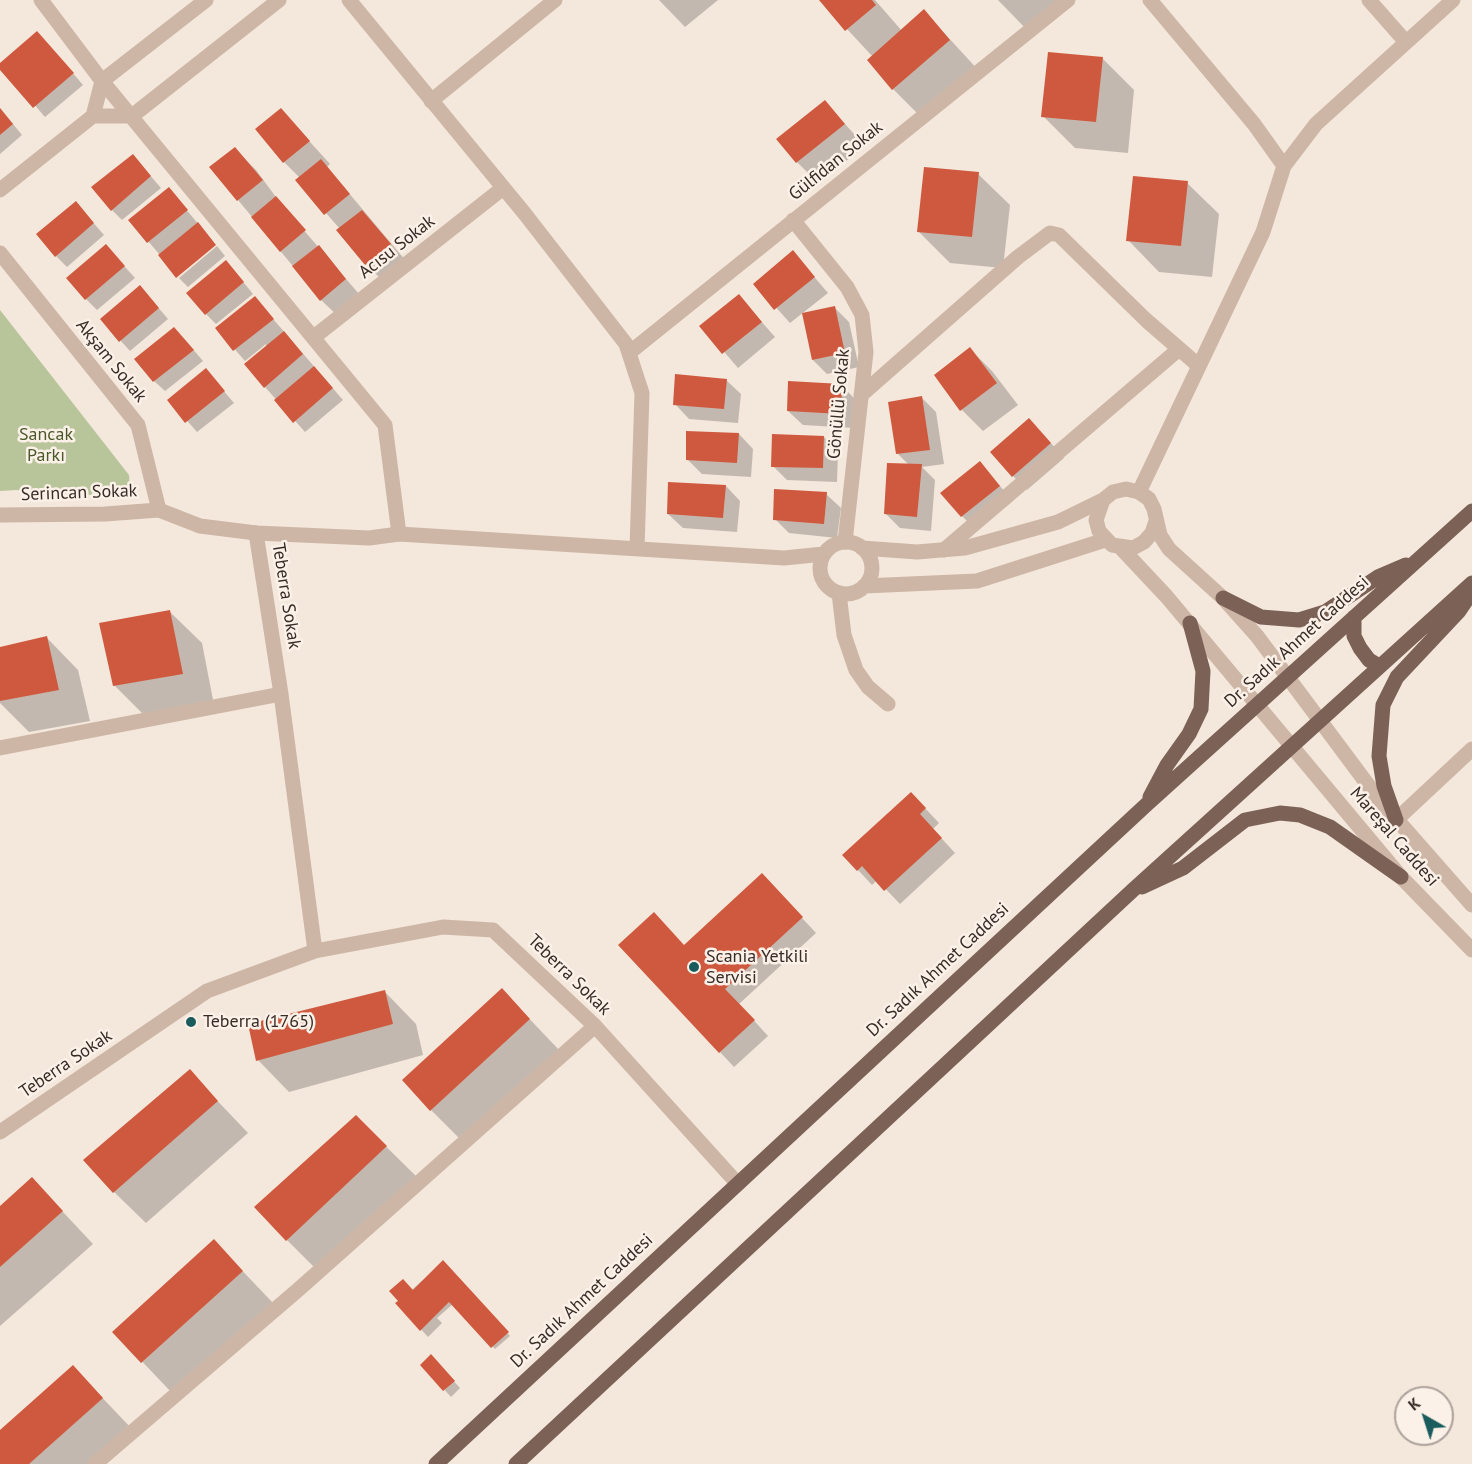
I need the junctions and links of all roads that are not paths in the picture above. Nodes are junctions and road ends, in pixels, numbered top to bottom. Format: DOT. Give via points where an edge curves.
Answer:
graph roads {
  1 [pos="41,0"];
  2 [pos="206,0"];
  3 [pos="279,0"];
  4 [pos="349,0"];
  5 [pos="555,0"];
  6 [pos="1068,0"];
  7 [pos="1150,0"];
  8 [pos="1369,0"];
  9 [pos="1453,0"];
  10 [pos="1405,41"];
  11 [pos="102,81"];
  12 [pos="431,101"];
  13 [pos="93,116"];
  14 [pos="132,116"];
  15 [pos="1284,166"];
  16 [pos="503,188"];
  17 [pos="0,190"];
  18 [pos="793,220"];
  19 [pos="0,253"];
  20 [pos="314,337"];
  21 [pos="1179,349"];
  22 [pos="629,353"];
  23 [pos="1199,366"];
  24 [pos="861,395"];
  25 [pos="1139,492"];
  26 [pos="1102,500"];
  27 [pos="159,510"];
  28 [pos="1472,512"];
  29 [pos="0,514"];
  30 [pos="1156,521"];
  31 [pos="256,533"];
  32 [pos="399,534"];
  33 [pos="1105,540"];
  34 [pos="845,542"];
  35 [pos="637,548"];
  36 [pos="862,548"];
  37 [pos="1121,548"];
  38 [pos="944,550"];
  39 [pos="824,554"];
  40 [pos="784,558"];
  41 [pos="1415,562"];
  42 [pos="821,575"];
  43 [pos="1472,583"];
  44 [pos="864,586"];
  45 [pos="1472,592"];
  46 [pos="839,593"];
  47 [pos="1223,598"];
  48 [pos="1354,617"];
  49 [pos="1190,623"];
  50 [pos="1379,666"];
  51 [pos="1287,677"];
  52 [pos="281,694"];
  53 [pos="888,704"];
  54 [pos="1257,704"];
  55 [pos="1318,721"];
  56 [pos="1290,747"];
  57 [pos="0,748"];
  58 [pos="1472,748"];
  59 [pos="1146,805"];
  60 [pos="1396,820"];
  61 [pos="1401,877"];
  62 [pos="1133,890"];
  63 [pos="1472,905"];
  64 [pos="1472,950"];
  65 [pos="315,951"];
  66 [pos="595,1026"];
  67 [pos="0,1132"];
  68 [pos="737,1184"];
  69 [pos="101,1462"];
  70 [pos="436,1464"];
  71 [pos="516,1464"];
  1 -- 11 [label="street"];
  2 -- 11 [label="street"];
  3 -- 14 [label="street"];
  4 -- 12 [label="street"];
  5 -- 12 [label="street"];
  6 -- 18 [label="street, Gülfidan Sokak"];
  7 -- 15 [label="street" via="1254,124"];
  8 -- 10 [label="street"];
  9 -- 10 [label="street"];
  10 -- 15 [label="street" via="1316,124"];
  11 -- 13 [label="street"];
  11 -- 14 [label="street"];
  12 -- 16 [label="street"];
  13 -- 14 [label="street"];
  13 -- 17 [label="street"];
  14 -- 20 [label="street"];
  15 -- 23 [label="street" via="1263,232"];
  16 -- 20 [label="street, Acısu Sokak"];
  16 -- 22 [label="street" via="588,294"];
  18 -- 22 [label="street, Gülfidan Sokak"];
  18 -- 24 [label="street, Gönüllü Sokak" via="847,287 862,315 866,352"];
  19 -- 27 [label="street, Akşam Sokak" via="138,425"];
  20 -- 32 [label="street" via="384,425"];
  21 -- 23 [label="street"];
  21 -- 24 [label="street" via="1059,235 1050,234 1018,257"];
  21 -- 38 [label="street"];
  22 -- 35 [label="street" via="642,393"];
  23 -- 25 [label="street"];
  24 -- 34 [label="street, Gönüllü Sokak"];
  25 -- 26 [label="street" via="1126,489"];
  25 -- 30 [label="street" via="1149,499"];
  26 -- 33 [label="street" via="1096,520"];
  26 -- 38 [label="street" via="1058,522 965,548"];
  27 -- 29 [label="street, Serincan Sokak"];
  27 -- 31 [label="street" via="200,526"];
  28 -- 41 [label="main road, Dr. Sadık Ahmet Caddesi"];
  30 -- 37 [label="street" via="1144,542 1133,548"];
  30 -- 47 [label="street, Mareşal Caddesi" via="1169,549"];
  31 -- 32 [label="street" via="369,538"];
  31 -- 52 [label="street, Teberra Sokak"];
  32 -- 35 [label="street"];
  33 -- 37 [label="street"];
  33 -- 44 [label="street" via="977,581"];
  34 -- 36 [label="street"];
  34 -- 39 [label="street" via="830,547"];
  35 -- 40 [label="street"];
  36 -- 38 [label="street"];
  36 -- 44 [label="street" via="872,568"];
  37 -- 49 [label="street, Mareşal Caddesi"];
  39 -- 40 [label="street"];
  39 -- 42 [label="street"];
  40 -- 42 [label="street"];
  41 -- 47 [label="main road" via="1378,577 1325,612 1299,621 1261,617"];
  41 -- 48 [label="main road, Dr. Sadık Ahmet Caddesi"];
  42 -- 46 [label="street" via="831,590"];
  43 -- 50 [label="main road"];
  44 -- 46 [label="street"];
  45 -- 60 [label="main road" via="1454,618 1397,677 1383,705 1379,756"];
  46 -- 53 [label="street" via="844,635 856,670"];
  47 -- 51 [label="street, Mareşal Caddesi"];
  48 -- 50 [label="main road" via="1354,636 1360,648"];
  48 -- 51 [label="main road, Dr. Sadık Ahmet Caddesi"];
  49 -- 54 [label="street, Mareşal Caddesi"];
  49 -- 59 [label="main road" via="1203,671 1201,709"];
  50 -- 55 [label="main road"];
  51 -- 54 [label="main road, Dr. Sadık Ahmet Caddesi"];
  51 -- 55 [label="street, Mareşal Caddesi"];
  52 -- 57 [label="street"];
  52 -- 65 [label="street, Teberra Sokak"];
  54 -- 56 [label="street, Mareşal Caddesi"];
  54 -- 59 [label="main road, Dr. Sadık Ahmet Caddesi"];
  55 -- 56 [label="main road"];
  55 -- 60 [label="street, Mareşal Caddesi"];
  56 -- 61 [label="street, Mareşal Caddesi"];
  56 -- 62 [label="main road"];
  58 -- 60 [label="street"];
  59 -- 68 [label="main road, Dr. Sadık Ahmet Caddesi"];
  60 -- 63 [label="street, Mareşal Caddesi"];
  61 -- 62 [label="main road" via="1320,822 1280,813 1245,820 1183,868"];
  61 -- 64 [label="street, Mareşal Caddesi"];
  62 -- 71 [label="main road"];
  65 -- 66 [label="street, Teberra Sokak" via="443,927 493,930"];
  65 -- 67 [label="street, Teberra Sokak" via="207,991"];
  66 -- 68 [label="street, Teberra Sokak"];
  66 -- 69 [label="street"];
  68 -- 70 [label="main road, Dr. Sadık Ahmet Caddesi"];
}
